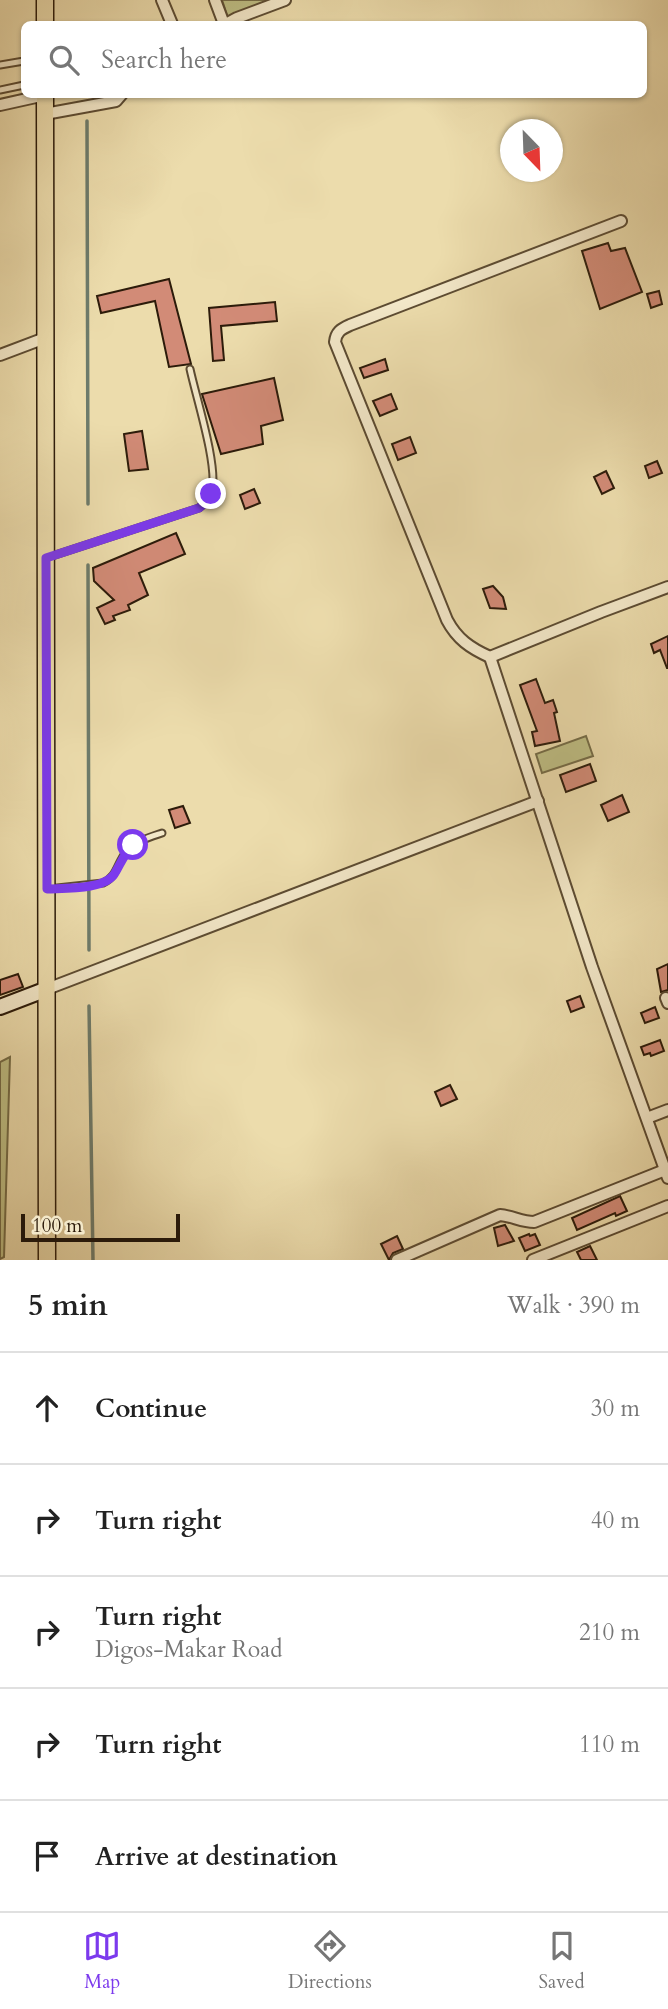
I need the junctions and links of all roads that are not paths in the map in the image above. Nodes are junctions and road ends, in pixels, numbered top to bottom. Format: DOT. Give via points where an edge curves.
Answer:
graph roads {
  1 [pos="45,0"];
  2 [pos="162,0"];
  3 [pos="215,0"];
  4 [pos="285,0"];
  5 [pos="45,21"];
  6 [pos="171,21"];
  7 [pos="224,21"];
  8 [pos="231,21"];
  9 [pos="21,62"];
  10 [pos="0,65"];
  11 [pos="21,86"];
  12 [pos="0,90"];
  13 [pos="32,98"];
  14 [pos="45,98"];
  15 [pos="119,98"];
  16 [pos="0,105"];
  17 [pos="45,114"];
  18 [pos="621,221"];
  19 [pos="45,338"];
  20 [pos="0,355"];
  21 [pos="190,369"];
  22 [pos="46,558"];
  23 [pos="668,587"];
  24 [pos="490,657"];
  25 [pos="538,801"];
  26 [pos="162,833"];
  27 [pos="47,889"];
  28 [pos="47,989"];
  29 [pos="0,1007"];
  30 [pos="668,1110"];
  31 [pos="647,1118"];
  32 [pos="666,1174"];
  33 [pos="668,1206"];
  34 [pos="47,1260"];
  35 [pos="397,1260"];
  36 [pos="533,1260"];
  1 -- 5 [label="main road"];
  2 -- 6 [label="street"];
  3 -- 7 [label="street"];
  4 -- 8 [label="street"];
  9 -- 10 [label="lane"];
  11 -- 12 [label="lane"];
  13 -- 16 [label="street"];
  14 -- 17 [label="main road"];
  15 -- 17 [label="street"];
  17 -- 19 [label="main road"];
  18 -- 24 [label="street" via="350,325 335,336 447,620 461,641"];
  19 -- 20 [label="street"];
  19 -- 22 [label="main road"];
  21 -- 22 [label="lane" via="213,483 206,502 189,512"];
  22 -- 27 [label="main road"];
  23 -- 24 [label="street"];
  24 -- 25 [label="street"];
  25 -- 28 [label="street"];
  25 -- 31 [label="street"];
  26 -- 27 [label="lane" via="133,845 110,880"];
  27 -- 28 [label="main road"];
  28 -- 29 [label="street"];
  28 -- 34 [label="main road"];
  30 -- 31 [label="street"];
  31 -- 32 [label="street"];
  32 -- 35 [label="street" via="534,1222 500,1215"];
  33 -- 36 [label="street"];
}
